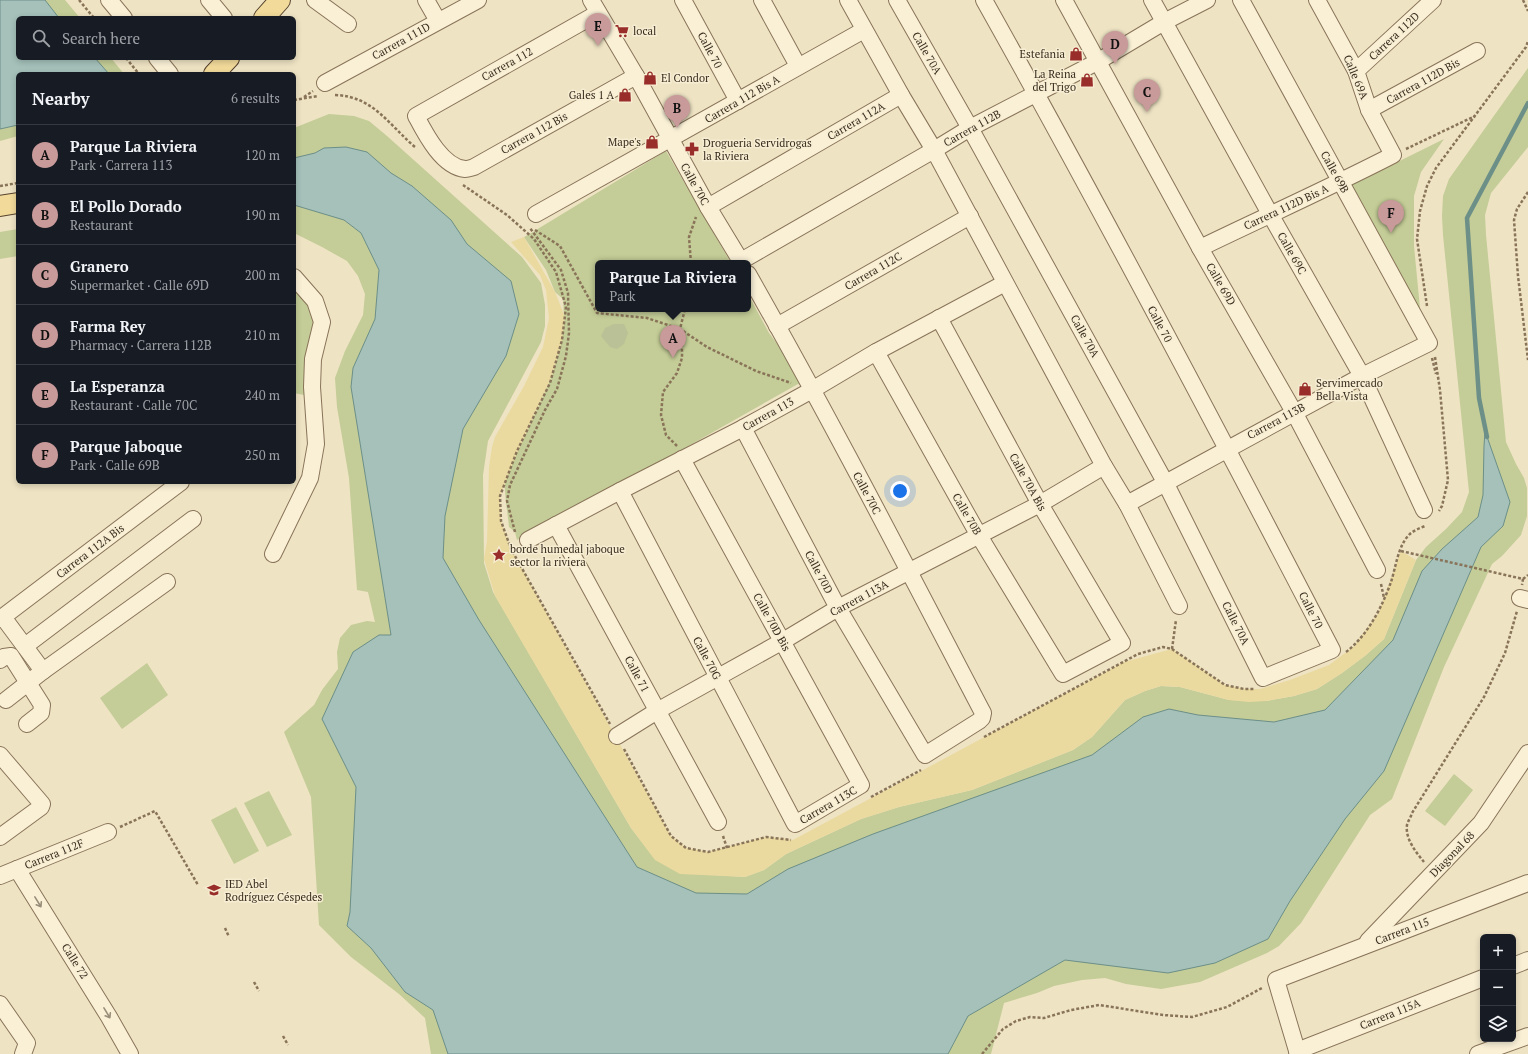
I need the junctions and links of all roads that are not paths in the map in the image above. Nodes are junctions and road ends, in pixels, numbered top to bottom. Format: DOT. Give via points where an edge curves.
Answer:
graph roads {
  1 [pos="109,0"];
  2 [pos="209,0"];
  3 [pos="280,0"];
  4 [pos="315,0"];
  5 [pos="426,0"];
  6 [pos="478,0"];
  7 [pos="683,0"];
  8 [pos="762,0"];
  9 [pos="848,0"];
  10 [pos="897,0"];
  11 [pos="984,0"];
  12 [pos="1064,0"];
  13 [pos="1152,0"];
  14 [pos="1207,0"];
  15 [pos="1241,0"];
  16 [pos="1317,0"];
  17 [pos="1427,2"];
  18 [pos="595,7"];
  19 [pos="122,16"];
  20 [pos="222,16"];
  21 [pos="266,16"];
  22 [pos="438,21"];
  23 [pos="1164,22"];
  24 [pos="348,24"];
  25 [pos="864,30"];
  26 [pos="1478,51"];
  27 [pos="159,60"];
  28 [pos="227,60"];
  29 [pos="1097,62"];
  30 [pos="798,66"];
  31 [pos="1356,71"];
  32 [pos="168,72"];
  33 [pos="216,72"];
  34 [pos="636,76"];
  35 [pos="326,91"];
  36 [pos="1036,94"];
  37 [pos="901,95"];
  38 [pos="738,101"];
  39 [pos="1370,110"];
  40 [pos="970,128"];
  41 [pos="670,140"];
  42 [pos="934,150"];
  43 [pos="1393,156"];
  44 [pos="474,167"];
  45 [pos="1340,182"];
  46 [pos="16,203"];
  47 [pos="706,204"];
  48 [pos="0,206"];
  49 [pos="536,214"];
  50 [pos="1270,214"];
  51 [pos="970,216"];
  52 [pos="1200,248"];
  53 [pos="740,260"];
  54 [pos="751,262"];
  55 [pos="296,279"];
  56 [pos="751,279"];
  57 [pos="1005,283"];
  58 [pos="939,318"];
  59 [pos="777,326"];
  60 [pos="1431,348"];
  61 [pos="876,352"];
  62 [pos="1362,376"];
  63 [pos="812,390"];
  64 [pos="1294,412"];
  65 [pos="743,428"];
  66 [pos="1227,448"];
  67 [pos="685,458"];
  68 [pos="1104,466"];
  69 [pos="1165,482"];
  70 [pos="178,484"];
  71 [pos="620,491"];
  72 [pos="1040,504"];
  73 [pos="1127,504"];
  74 [pos="1431,515"];
  75 [pos="194,519"];
  76 [pos="556,525"];
  77 [pos="978,534"];
  78 [pos="522,540"];
  79 [pos="273,554"];
  80 [pos="1377,570"];
  81 [pos="909,571"];
  82 [pos="167,582"];
  83 [pos="1179,606"];
  84 [pos="838,608"];
  85 [pos="2,618"];
  86 [pos="783,641"];
  87 [pos="25,646"];
  88 [pos="0,660"];
  89 [pos="43,670"];
  90 [pos="1063,674"];
  91 [pos="717,678"];
  92 [pos="28,683"];
  93 [pos="1262,683"];
  94 [pos="6,700"];
  95 [pos="657,711"];
  96 [pos="27,724"];
  97 [pos="617,736"];
  98 [pos="1528,753"];
  99 [pos="0,755"];
  100 [pos="924,762"];
  101 [pos="865,792"];
  102 [pos="718,822"];
  103 [pos="795,831"];
  104 [pos="108,832"];
  105 [pos="0,838"];
  106 [pos="17,869"];
  107 [pos="0,876"];
  108 [pos="1528,883"];
  109 [pos="1364,945"];
  110 [pos="1528,960"];
  111 [pos="1516,965"];
  112 [pos="1480,979"];
  113 [pos="0,1004"];
  114 [pos="1528,1036"];
  115 [pos="1298,1052"];
  116 [pos="23,1054"];
  117 [pos="130,1054"];
  118 [pos="1478,1054"];
  1 -- 19 [label="street"];
  2 -- 20 [label="street"];
  3 -- 21 [label="main road"];
  4 -- 24 [label="street"];
  5 -- 22 [label="street"];
  6 -- 22 [label="street, Carrera 111D"];
  7 -- 38 [label="street, Calle 70"];
  8 -- 30 [label="street"];
  9 -- 25 [label="street"];
  10 -- 40 [label="street, Calle 70A"];
  11 -- 36 [label="street, Calle 70"];
  12 -- 29 [label="street, Calle 69D"];
  13 -- 23 [label="street, Calle 69C"];
  14 -- 23 [label="street, Carrera 112B"];
  15 -- 45 [label="street, Calle 69B"];
  16 -- 31 [label="street, Calle 69A"];
  17 -- 31 [label="street, Carrera 112D"];
  18 -- 34 [label="street, Calle 70C"];
  18 -- 44 [label="street, Carrera 112" via="416,116 443,157 465,169"];
  22 -- 35 [label="street, Carrera 111D"];
  23 -- 29 [label="street, Carrera 112B"];
  23 -- 50 [label="street, Calle 69C"];
  25 -- 30 [label="street, Carrera 112 Bis A"];
  25 -- 37 [label="street"];
  26 -- 39 [label="street, Carrera 112D Bis"];
  27 -- 32 [label="street"];
  28 -- 33 [label="main road"];
  29 -- 36 [label="street, Carrera 112B"];
  29 -- 52 [label="street, Calle 69D"];
  30 -- 38 [label="street, Carrera 112 Bis A"];
  31 -- 39 [label="street, Calle 69A"];
  34 -- 41 [label="street, Calle 70C"];
  34 -- 44 [label="street, Carrera 112 Bis"];
  36 -- 40 [label="street, Carrera 112B"];
  36 -- 66 [label="street, Calle 70"];
  37 -- 42 [label="street"];
  37 -- 47 [label="street, Carrera 112A"];
  38 -- 41 [label="street, Carrera 112 Bis A"];
  39 -- 43 [label="street, Calle 69A"];
  40 -- 42 [label="street, Carrera 112B"];
  40 -- 69 [label="street, Calle 70A"];
  41 -- 47 [label="street, Calle 70C"];
  41 -- 49 [label="street, Carrera 112 Bis A"];
  42 -- 51 [label="street"];
  42 -- 54 [label="street, Carrera 112B"];
  43 -- 45 [label="street, Carrera 112D Bis A"];
  45 -- 50 [label="street, Carrera 112D Bis A"];
  45 -- 60 [label="street, Calle 69B"];
  46 -- 48 [label="main road"];
  47 -- 53 [label="street, Calle 70C"];
  50 -- 52 [label="street, Carrera 112D Bis A"];
  50 -- 62 [label="street, Calle 69C"];
  51 -- 57 [label="street"];
  51 -- 59 [label="street, Carrera 112C"];
  52 -- 64 [label="street, Calle 69D"];
  55 -- 79 [label="street" via="315,301 322,322 313,360 316,444 310,478"];
  56 -- 59 [label="street, Calle 70C"];
  57 -- 58 [label="street, Carrera 113"];
  57 -- 68 [label="street"];
  58 -- 61 [label="street, Carrera 113"];
  58 -- 72 [label="street, Calle 70A Bis"];
  59 -- 63 [label="street, Calle 70C"];
  60 -- 62 [label="street, Carrera 113B"];
  61 -- 63 [label="street, Carrera 113"];
  61 -- 77 [label="street, Calle 70B"];
  62 -- 64 [label="street, Carrera 113B"];
  62 -- 74 [label="street, Calle 69C"];
  63 -- 65 [label="street, Carrera 113"];
  63 -- 81 [label="street, Calle 70C"];
  64 -- 66 [label="street, Carrera 113B"];
  64 -- 80 [label="street, Calle 69D"];
  65 -- 67 [label="street, Carrera 113"];
  65 -- 84 [label="street, Calle 70D"];
  66 -- 69 [label="street, Carrera 113B"];
  66 -- 93 [label="street, Calle 70" via="1337,652"];
  67 -- 71 [label="street, Carrera 113"];
  67 -- 86 [label="street, Calle 70D Bis"];
  68 -- 72 [label="street, Carrera 113A"];
  68 -- 73 [label="street"];
  69 -- 73 [label="street, Carrera 113B"];
  69 -- 93 [label="street, Calle 70A"];
  70 -- 85 [label="street, Carrera 112A Bis"];
  71 -- 76 [label="street, Carrera 113"];
  71 -- 91 [label="street, Calle 70G"];
  72 -- 77 [label="street, Carrera 113A"];
  72 -- 90 [label="street, Calle 70A Bis" via="1122,643"];
  73 -- 83 [label="street"];
  75 -- 87 [label="street"];
  76 -- 78 [label="street, Carrera 113"];
  76 -- 95 [label="street, Calle 71"];
  77 -- 81 [label="street, Carrera 113A"];
  77 -- 90 [label="street, Calle 70B"];
  81 -- 84 [label="street, Carrera 113A"];
  81 -- 100 [label="street, Calle 70C" via="983,713 979,721"];
  82 -- 89 [label="street"];
  84 -- 86 [label="street, Carrera 113A"];
  84 -- 100 [label="street, Calle 70D"];
  85 -- 87 [label="street"];
  86 -- 91 [label="street, Carrera 113A"];
  86 -- 101 [label="street, Calle 70D Bis"];
  87 -- 89 [label="street"];
  88 -- 92 [label="street" via="11,656"];
  89 -- 92 [label="street"];
  91 -- 95 [label="street, Carrera 113A"];
  91 -- 103 [label="street, Calle 70G"];
  92 -- 94 [label="street"];
  92 -- 96 [label="street" via="42,705 40,713"];
  95 -- 97 [label="street, Carrera 113A"];
  95 -- 102 [label="street, Calle 71"];
  98 -- 109 [label="street, Diagonal 68" via="1481,822"];
  99 -- 105 [label="street" via="42,804"];
  101 -- 103 [label="street, Carrera 113C"];
  104 -- 106 [label="street, Carrera 112F"];
  106 -- 107 [label="street, Carrera 112F"];
  106 -- 117 [label="street, Calle 72, one-way"];
  108 -- 109 [label="street, Carrera 115"];
  109 -- 115 [label="street, Carrera 115" via="1276,980"];
  110 -- 111 [label="street"];
  112 -- 115 [label="street, Carrera 115A"];
  113 -- 116 [label="street" via="27,1042"];
  114 -- 118 [label="street"];
}
